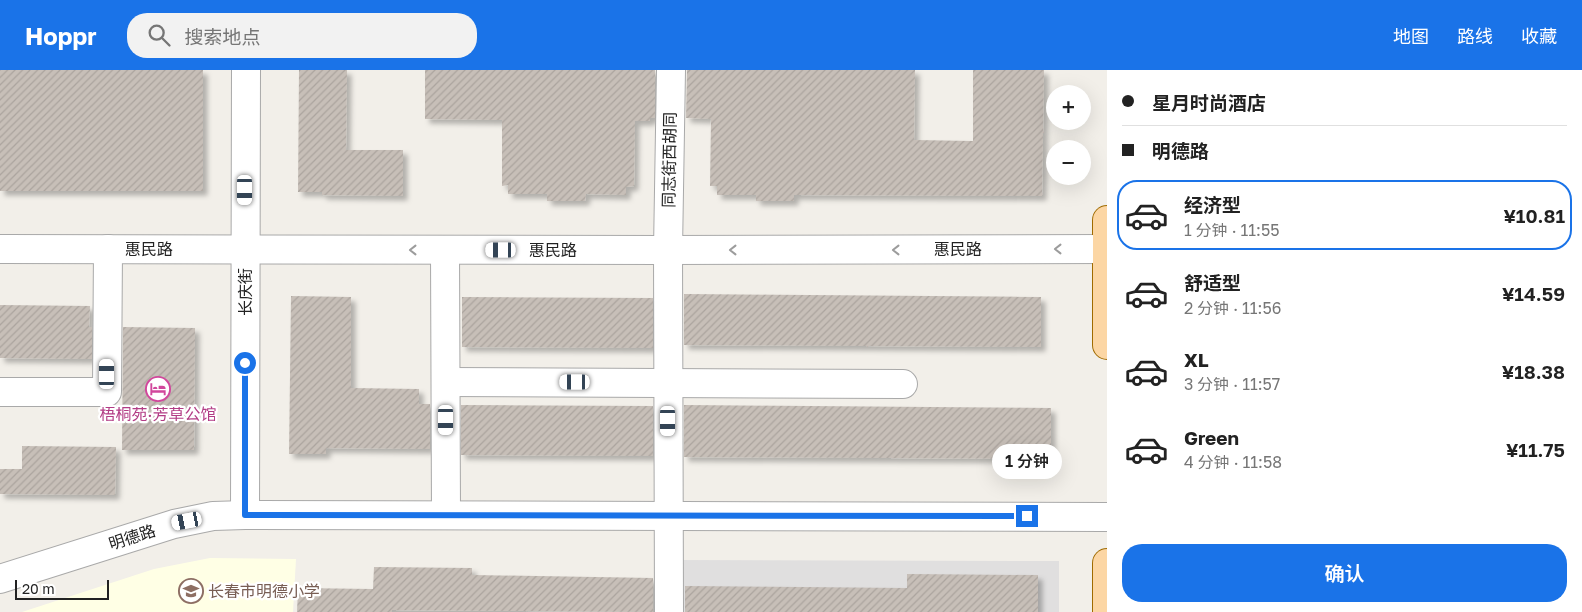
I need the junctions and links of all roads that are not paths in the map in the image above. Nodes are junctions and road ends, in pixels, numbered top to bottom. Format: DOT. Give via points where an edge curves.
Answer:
graph roads {
  1 [pos="246,70"];
  2 [pos="670,70"];
  3 [pos="1107,220"];
  4 [pos="0,249"];
  5 [pos="108,249"];
  6 [pos="1107,249"];
  7 [pos="245,250"];
  8 [pos="445,250"];
  9 [pos="668,250"];
  10 [pos="1107,345"];
  11 [pos="446,382"];
  12 [pos="668,383"];
  13 [pos="903,384"];
  14 [pos="0,392"];
  15 [pos="245,515"];
  16 [pos="446,515"];
  17 [pos="668,515"];
  18 [pos="1107,517"];
  19 [pos="1107,562"];
  20 [pos="0,579"];
  21 [pos="669,612"];
  22 [pos="1107,612"];
  1 -- 7 [label="street, 长庆街"];
  2 -- 9 [label="street, 同志街西胡同"];
  3 -- 6 [label="main road"];
  4 -- 5 [label="street, 惠民路"];
  5 -- 7 [label="street, 惠民路"];
  5 -- 14 [label="street" via="107,392"];
  6 -- 9 [label="street, 惠民路, one-way"];
  6 -- 10 [label="main road"];
  8 -- 7 [label="street, 惠民路, one-way"];
  7 -- 15 [label="street, 长庆街"];
  8 -- 9 [label="street, 惠民路"];
  8 -- 11 [label="street"];
  9 -- 12 [label="street, 同志街西胡同"];
  11 -- 12 [label="street"];
  11 -- 16 [label="street"];
  12 -- 13 [label="street"];
  12 -- 17 [label="street, 同志街西胡同"];
  15 -- 16 [label="street, 明德路"];
  15 -- 20 [label="street, 明德路" via="213,516 174,524"];
  16 -- 17 [label="street, 明德路"];
  17 -- 18 [label="street, 明德路"];
  17 -- 21 [label="street, 同志街西胡同"];
  19 -- 22 [label="main road"];
}
